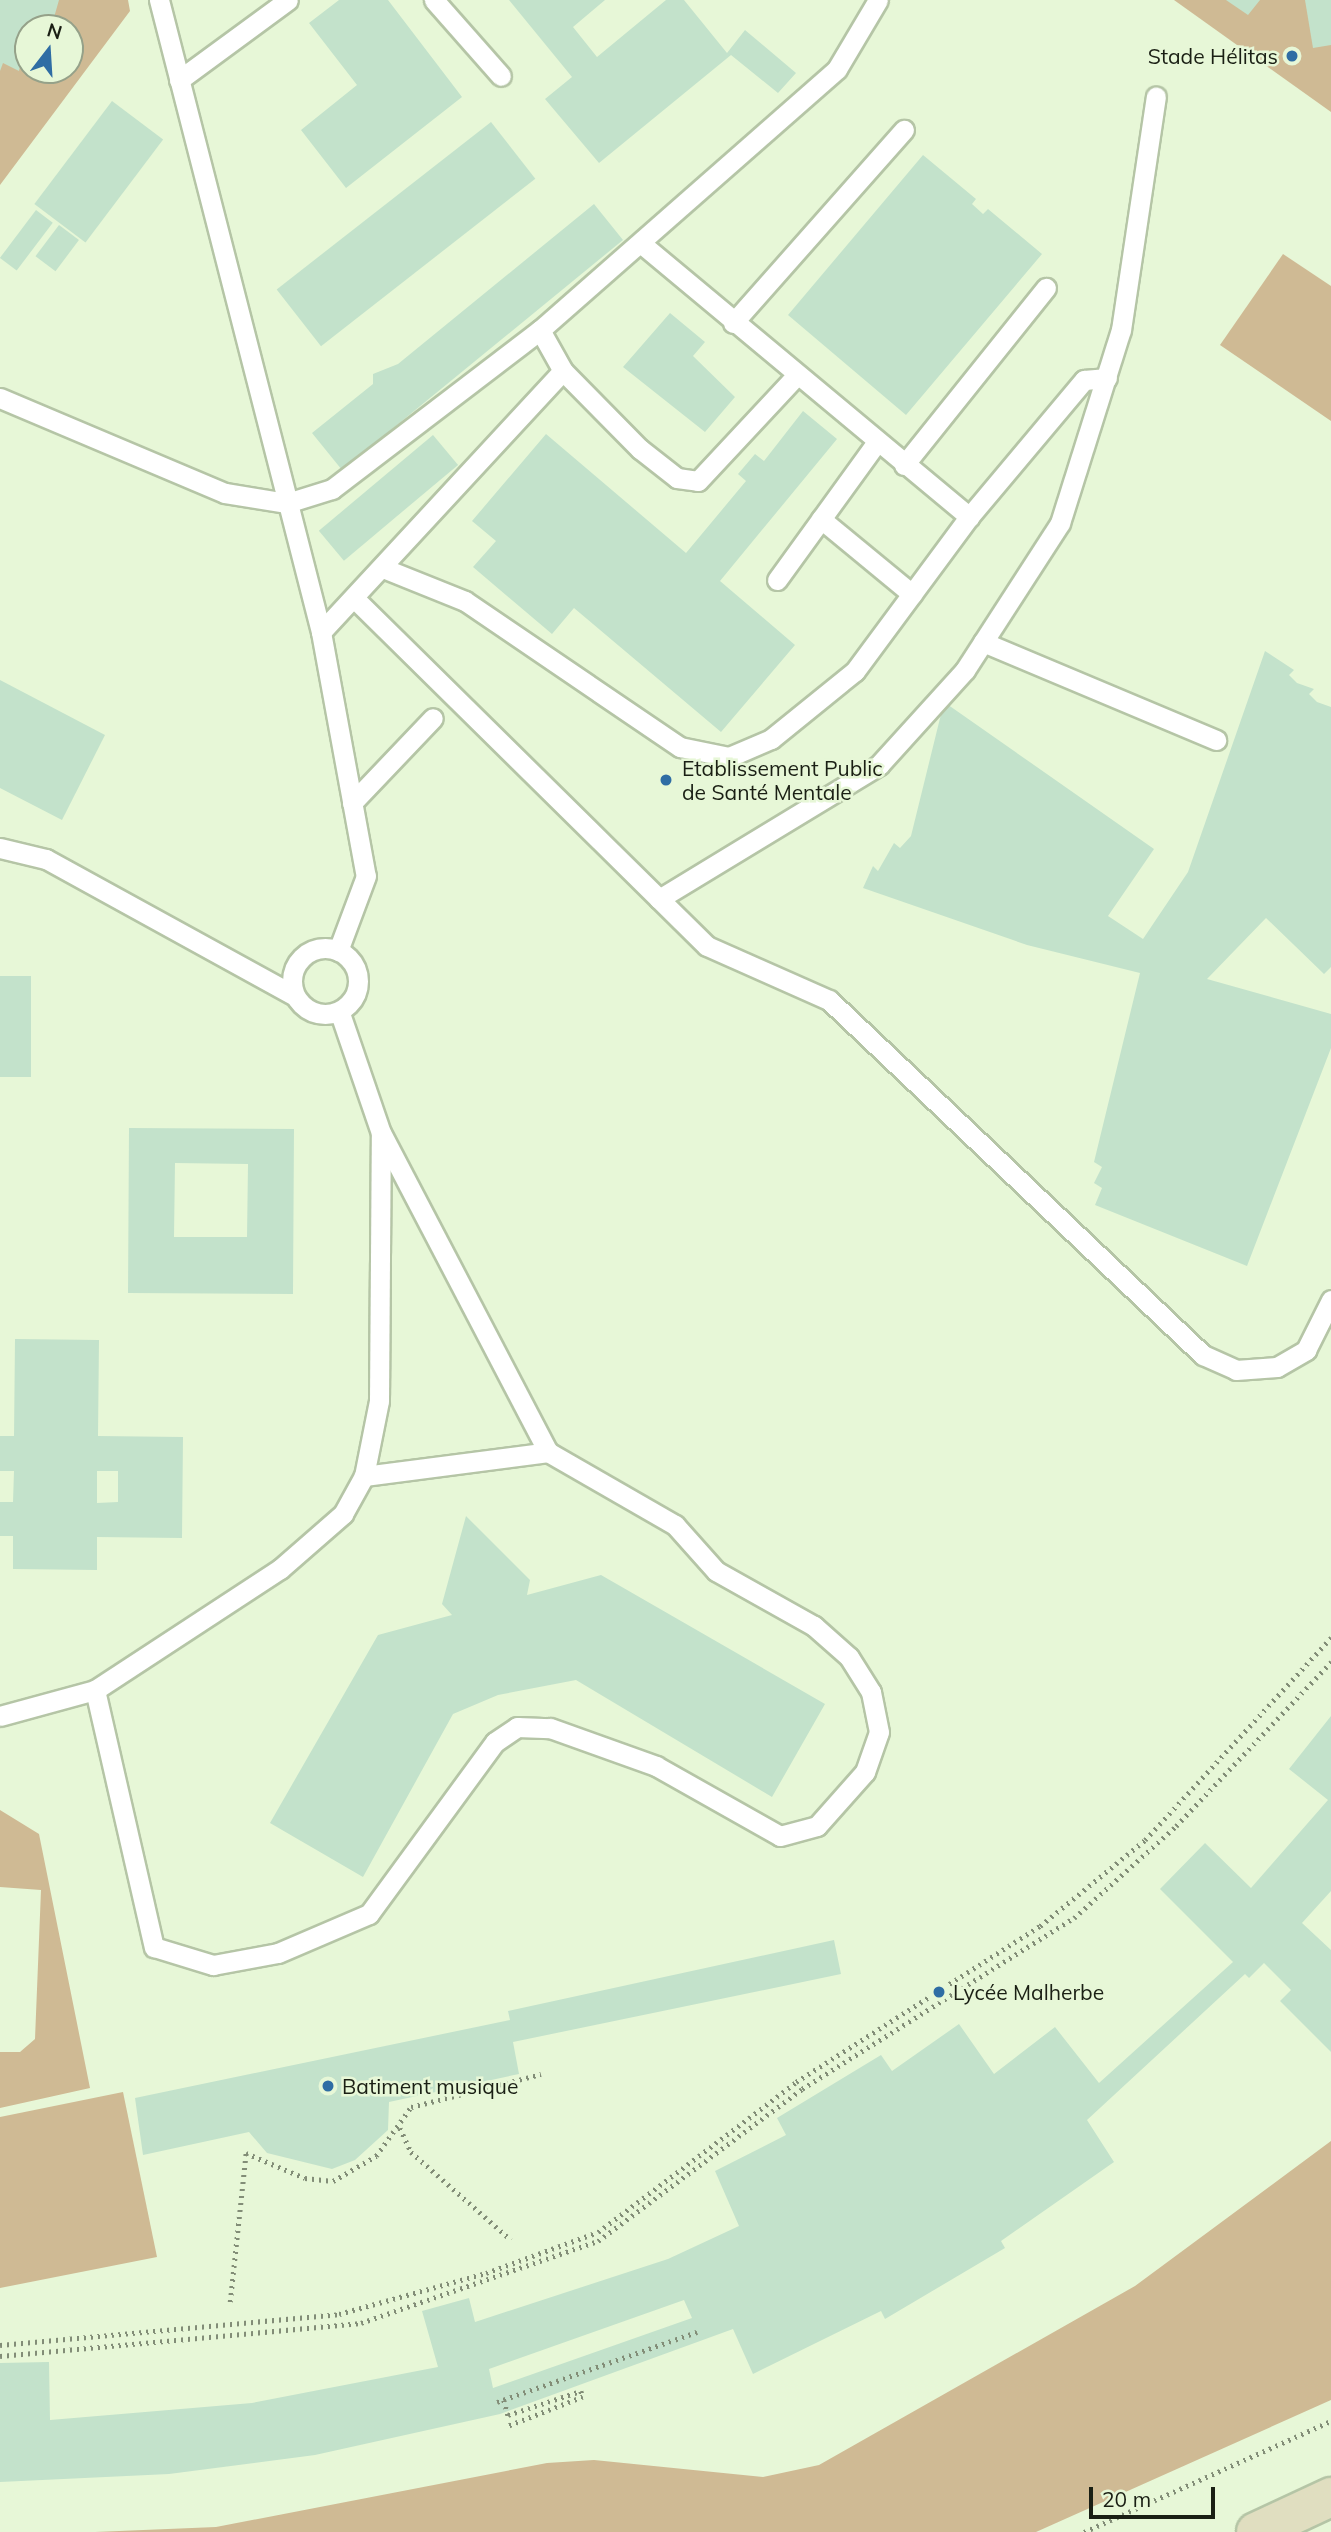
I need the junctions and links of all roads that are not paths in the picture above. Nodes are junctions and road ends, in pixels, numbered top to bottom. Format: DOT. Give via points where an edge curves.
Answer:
graph roads {
  1 [pos="159,0"];
  2 [pos="288,0"];
  3 [pos="434,0"];
  4 [pos="877,0"];
  5 [pos="501,76"];
  6 [pos="178,80"];
  7 [pos="1156,97"];
  8 [pos="904,130"];
  9 [pos="643,245"];
  10 [pos="1046,288"];
  11 [pos="733,323"];
  12 [pos="540,330"];
  13 [pos="563,371"];
  14 [pos="796,376"];
  15 [pos="1107,378"];
  16 [pos="0,398"];
  17 [pos="876,443"];
  18 [pos="904,465"];
  19 [pos="288,503"];
  20 [pos="969,517"];
  21 [pos="821,519"];
  22 [pos="383,568"];
  23 [pos="777,580"];
  24 [pos="912,594"];
  25 [pos="355,599"];
  26 [pos="321,632"];
  27 [pos="983,642"];
  28 [pos="433,718"];
  29 [pos="1216,740"];
  30 [pos="352,803"];
  31 [pos="0,848"];
  32 [pos="659,899"];
  33 [pos="338,950"];
  34 [pos="293,995"];
  35 [pos="340,1013"];
  36 [pos="381,1133"];
  37 [pos="1331,1300"];
  38 [pos="548,1452"];
  39 [pos="364,1476"];
  40 [pos="95,1690"];
  41 [pos="0,1716"];
  42 [pos="1331,2497"];
  43 [pos="1256,2532"];
  1 -- 6 [label="lane"];
  2 -- 6 [label="lane"];
  3 -- 5 [label="lane"];
  4 -- 9 [label="lane" via="836,69"];
  6 -- 19 [label="lane"];
  7 -- 15 [label="lane" via="1121,330"];
  8 -- 11 [label="lane"];
  9 -- 11 [label="lane"];
  9 -- 12 [label="lane"];
  10 -- 18 [label="lane"];
  11 -- 14 [label="lane"];
  12 -- 13 [label="lane"];
  12 -- 19 [label="lane" via="332,489"];
  13 -- 14 [label="lane" via="640,449 677,478 698,481"];
  13 -- 22 [label="lane"];
  14 -- 17 [label="lane"];
  15 -- 20 [label="lane" via="1084,380"];
  15 -- 27 [label="lane" via="1060,523"];
  16 -- 19 [label="lane" via="225,493"];
  17 -- 18 [label="lane"];
  17 -- 21 [label="lane"];
  18 -- 20 [label="lane"];
  19 -- 26 [label="lane"];
  20 -- 24 [label="lane"];
  21 -- 23 [label="lane"];
  21 -- 24 [label="lane"];
  22 -- 24 [label="lane" via="464,601 680,747 729,757 771,739 855,671"];
  22 -- 25 [label="lane"];
  25 -- 26 [label="lane"];
  25 -- 32 [label="lane"];
  26 -- 30 [label="lane"];
  27 -- 29 [label="lane"];
  27 -- 32 [label="lane" via="879,765"];
  28 -- 30 [label="lane"];
  30 -- 33 [label="lane" via="366,876"];
  31 -- 34 [label="lane" via="46,859"];
  32 -- 37 [label="lane" via="707,946 829,1000 1203,1355 1236,1370 1277,1367 1306,1350"];
  33 -- 34 [label="lane" via="304,955 291,973"];
  33 -- 35 [label="lane" via="353,962 359,989"];
  34 -- 35 [label="lane" via="311,1013"];
  35 -- 36 [label="lane"];
  36 -- 38 [label="lane"];
  36 -- 39 [label="lane" via="379,1401"];
  38 -- 39 [label="lane"];
  38 -- 40 [label="lane" via="675,1525 716,1571 814,1626 849,1657 871,1692 879,1732 865,1772 817,1826 780,1836 656,1766 550,1728 517,1727 495,1742 369,1914 278,1953 213,1965 154,1947"];
  39 -- 40 [label="lane" via="344,1514 314,1545"];
  40 -- 41 [label="lane"];
  42 -- 43 [label="main road"];
}
